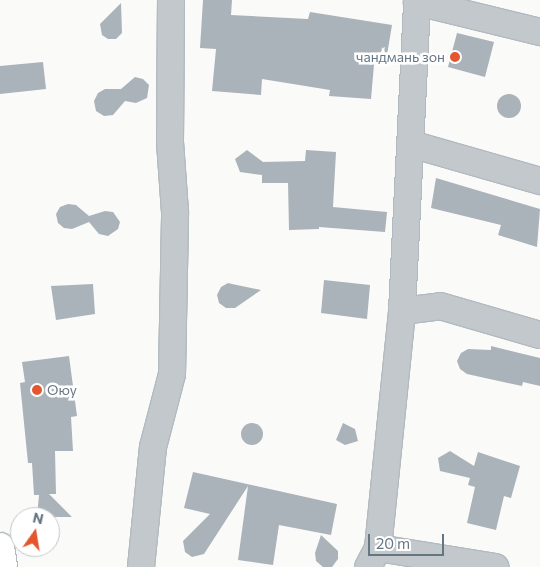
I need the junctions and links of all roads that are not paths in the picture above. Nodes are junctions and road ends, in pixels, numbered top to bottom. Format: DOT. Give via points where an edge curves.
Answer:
graph roads {
  1 [pos="171,0"];
  2 [pos="417,1"];
  3 [pos="540,32"];
  4 [pos="411,144"];
  5 [pos="540,181"];
  6 [pos="402,311"];
  7 [pos="540,335"];
  8 [pos="0,547"];
  9 [pos="373,558"];
  10 [pos="3,567"];
  11 [pos="141,567"];
  12 [pos="495,567"];
  1 -- 11 [label="street" via="172,374 153,447"];
  2 -- 3 [label="street"];
  2 -- 4 [label="street"];
  4 -- 5 [label="street"];
  4 -- 6 [label="street"];
  6 -- 7 [label="street" via="440,306"];
  6 -- 9 [label="street"];
  8 -- 10 [label="main road"];
  9 -- 12 [label="street"];
}
